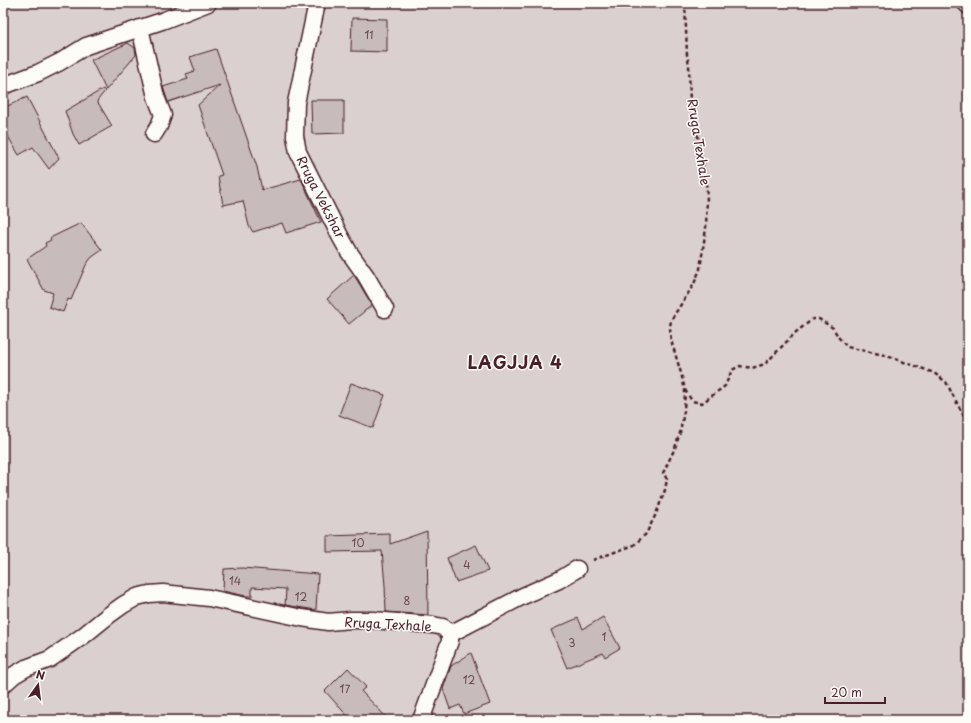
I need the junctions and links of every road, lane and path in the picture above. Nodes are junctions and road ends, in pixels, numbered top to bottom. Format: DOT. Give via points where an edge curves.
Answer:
graph roads {
  1 [pos="208,3"];
  2 [pos="317,3"];
  3 [pos="685,3"];
  4 [pos="960,3"];
  5 [pos="968,11"];
  6 [pos="140,28"];
  7 [pos="3,86"];
  8 [pos="154,134"];
  9 [pos="385,309"];
  10 [pos="685,390"];
  11 [pos="968,424"];
  12 [pos="577,569"];
  13 [pos="450,634"];
  14 [pos="3,685"];
  15 [pos="421,720"];
  1 -- 6 [label="street"];
  2 -- 9 [label="street, Rruga Vekshar" via="296,103 295,136 298,152 340,236"];
  3 -- 10 [label="path, Rruga Texhale" via="690,105 704,165 707,194 706,228 700,268 670,327 670,340 682,373"];
  4 -- 5 [label="lane"];
  6 -- 7 [label="street" via="86,46 38,73"];
  6 -- 8 [label="street" via="156,97 163,115"];
  10 -- 11 [label="path" via="692,401 702,403 725,386 732,370 740,366 752,368 765,364 796,332 813,319 819,319 833,328 848,347 921,368 942,378"];
  10 -- 12 [label="path, Rruga Texhale" via="683,422 675,448 663,472 667,479 665,490 646,534 634,545"];
  12 -- 13 [label="street, Rruga Texhale"];
  13 -- 14 [label="street, Rruga Texhale" via="442,627 433,625 372,620 328,622 209,598 149,594 123,605 50,659 26,668"];
  13 -- 15 [label="street" via="450,641"];
}
